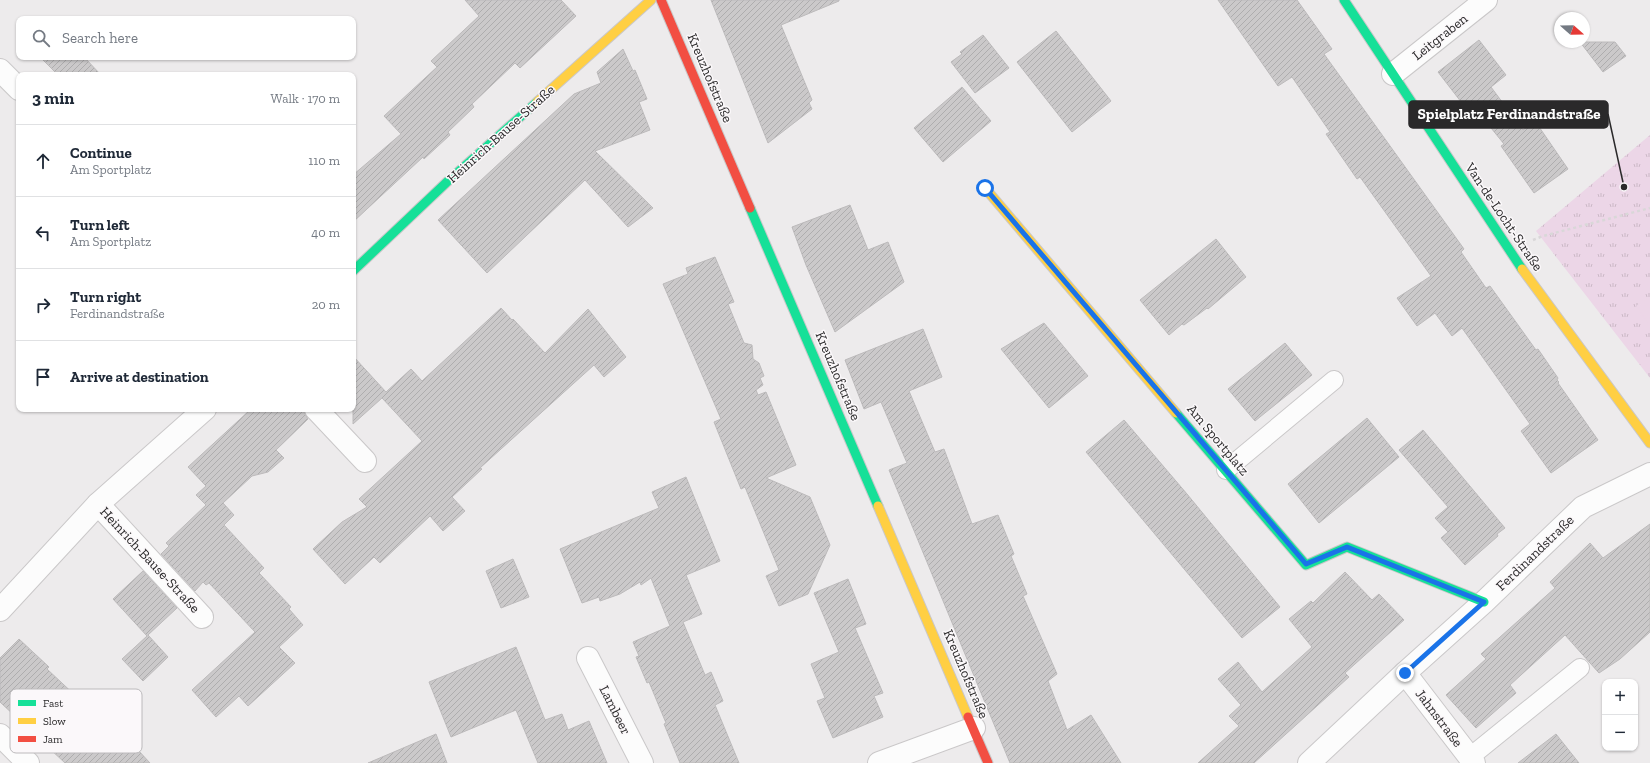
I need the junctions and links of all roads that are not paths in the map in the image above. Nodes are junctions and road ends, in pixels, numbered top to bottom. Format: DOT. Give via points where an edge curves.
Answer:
graph roads {
  1 [pos="651,0"];
  2 [pos="661,0"];
  3 [pos="1344,0"];
  4 [pos="1486,0"];
  5 [pos="0,70"];
  6 [pos="1394,74"];
  7 [pos="16,86"];
  8 [pos="985,188"];
  9 [pos="356,268"];
  10 [pos="1334,380"];
  11 [pos="202,412"];
  12 [pos="319,412"];
  13 [pos="1650,443"];
  14 [pos="365,460"];
  15 [pos="1226,470"];
  16 [pos="1650,474"];
  17 [pos="98,504"];
  18 [pos="1484,602"];
  19 [pos="0,610"];
  20 [pos="202,616"];
  21 [pos="588,658"];
  22 [pos="1580,668"];
  23 [pos="1405,673"];
  24 [pos="974,728"];
  25 [pos="18,753"];
  26 [pos="1472,760"];
  27 [pos="28,763"];
  28 [pos="642,763"];
  29 [pos="879,763"];
  30 [pos="988,763"];
  31 [pos="1309,763"];
  1 -- 9 [label="street, Heinrich-Bause-Straße" via="448,181"];
  2 -- 24 [label="street, Kreuzhofstraße"];
  3 -- 6 [label="street, Van-de-Locht-Straße"];
  4 -- 6 [label="street, Leitgraben"];
  5 -- 7 [label="street"];
  6 -- 13 [label="street, Van-de-Locht-Straße" via="1509,251"];
  8 -- 15 [label="street, Am Sportplatz"];
  10 -- 15 [label="lane"];
  11 -- 17 [label="street, Heinrich-Bause-Straße"];
  12 -- 14 [label="street"];
  15 -- 18 [label="street, Am Sportplatz" via="1306,564 1347,547"];
  16 -- 18 [label="street, Ferdinandstraße" via="1583,507"];
  17 -- 19 [label="street, Heinrich-Bause-Straße"];
  17 -- 20 [label="street, Heinrich-Bause-Straße"];
  18 -- 23 [label="street, Ferdinandstraße"];
  21 -- 28 [label="street, Lambeer"];
  22 -- 26 [label="lane"];
  23 -- 26 [label="street, Jahnstraße"];
  23 -- 31 [label="street, Ferdinandstraße"];
  24 -- 29 [label="street"];
  24 -- 30 [label="street, Kreuzhofstraße"];
  25 -- 27 [label="street"];
}
